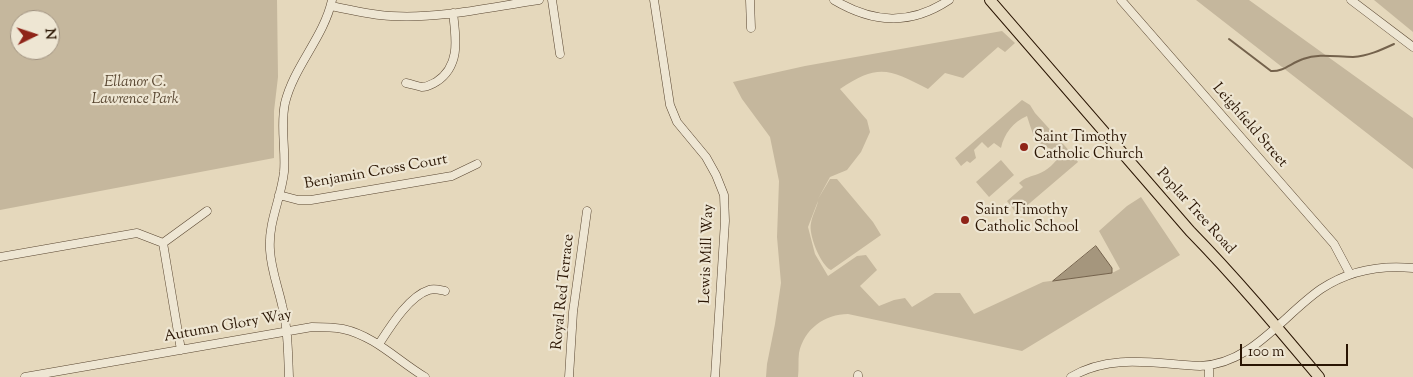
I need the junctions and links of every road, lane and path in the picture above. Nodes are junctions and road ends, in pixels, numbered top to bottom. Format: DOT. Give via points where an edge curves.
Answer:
graph roads {
  1 [pos="540,0"];
  2 [pos="552,0"];
  3 [pos="654,0"];
  4 [pos="750,0"];
  5 [pos="834,0"];
  6 [pos="949,0"];
  7 [pos="990,0"];
  8 [pos="1121,0"];
  9 [pos="1351,0"];
  10 [pos="331,3"];
  11 [pos="453,13"];
  12 [pos="750,28"];
  13 [pos="1413,47"];
  14 [pos="560,54"];
  15 [pos="406,83"];
  16 [pos="477,164"];
  17 [pos="279,195"];
  18 [pos="587,211"];
  19 [pos="207,212"];
  20 [pos="163,243"];
  21 [pos="0,258"];
  22 [pos="1413,268"];
  23 [pos="1350,274"];
  24 [pos="445,291"];
  25 [pos="1277,326"];
  26 [pos="287,330"];
  27 [pos="379,344"];
  28 [pos="181,350"];
  29 [pos="1208,366"];
  30 [pos="24,377"];
  31 [pos="288,377"];
  32 [pos="425,377"];
  33 [pos="569,377"];
  34 [pos="715,377"];
  35 [pos="1072,377"];
  36 [pos="1210,377"];
  37 [pos="1319,377"];
  1 -- 11 [label="street"];
  2 -- 14 [label="street"];
  3 -- 34 [label="street, Lewis Mill Way" via="670,105 677,122 706,157 724,195"];
  4 -- 12 [label="street"];
  5 -- 6 [label="street" via="867,15 895,19 924,13"];
  7 -- 25 [label="main road, Poplar Tree Road" via="1176,216"];
  8 -- 23 [label="street, Leighfield Street" via="1334,244"];
  9 -- 13 [label="street"];
  10 -- 11 [label="street" via="368,14 391,16"];
  10 -- 17 [label="street" via="325,22 285,102 284,171"];
  11 -- 15 [label="street" via="456,46 450,68 432,84 422,87"];
  16 -- 17 [label="street, Benjamin Cross Court" via="452,176 311,200"];
  17 -- 26 [label="street" via="270,229 270,249"];
  18 -- 33 [label="street, Royal Red Terrace" via="573,312"];
  19 -- 20 [label="street"];
  20 -- 21 [label="street" via="137,233"];
  20 -- 28 [label="street"];
  22 -- 23 [label="street" via="1378,268"];
  23 -- 25 [label="street" via="1318,292"];
  24 -- 27 [label="street" via="431,289 420,295 400,314"];
  25 -- 29 [label="street" via="1244,353"];
  25 -- 37 [label="main road, Poplar Tree Road"];
  26 -- 27 [label="street, Autumn Glory Way" via="312,327 343,329"];
  26 -- 28 [label="street, Autumn Glory Way"];
  26 -- 31 [label="street"];
  27 -- 32 [label="street, Autumn Glory Way"];
  28 -- 30 [label="street, Autumn Glory Way"];
  29 -- 35 [label="street" via="1132,361 1110,363"];
  29 -- 36 [label="street"];
}
